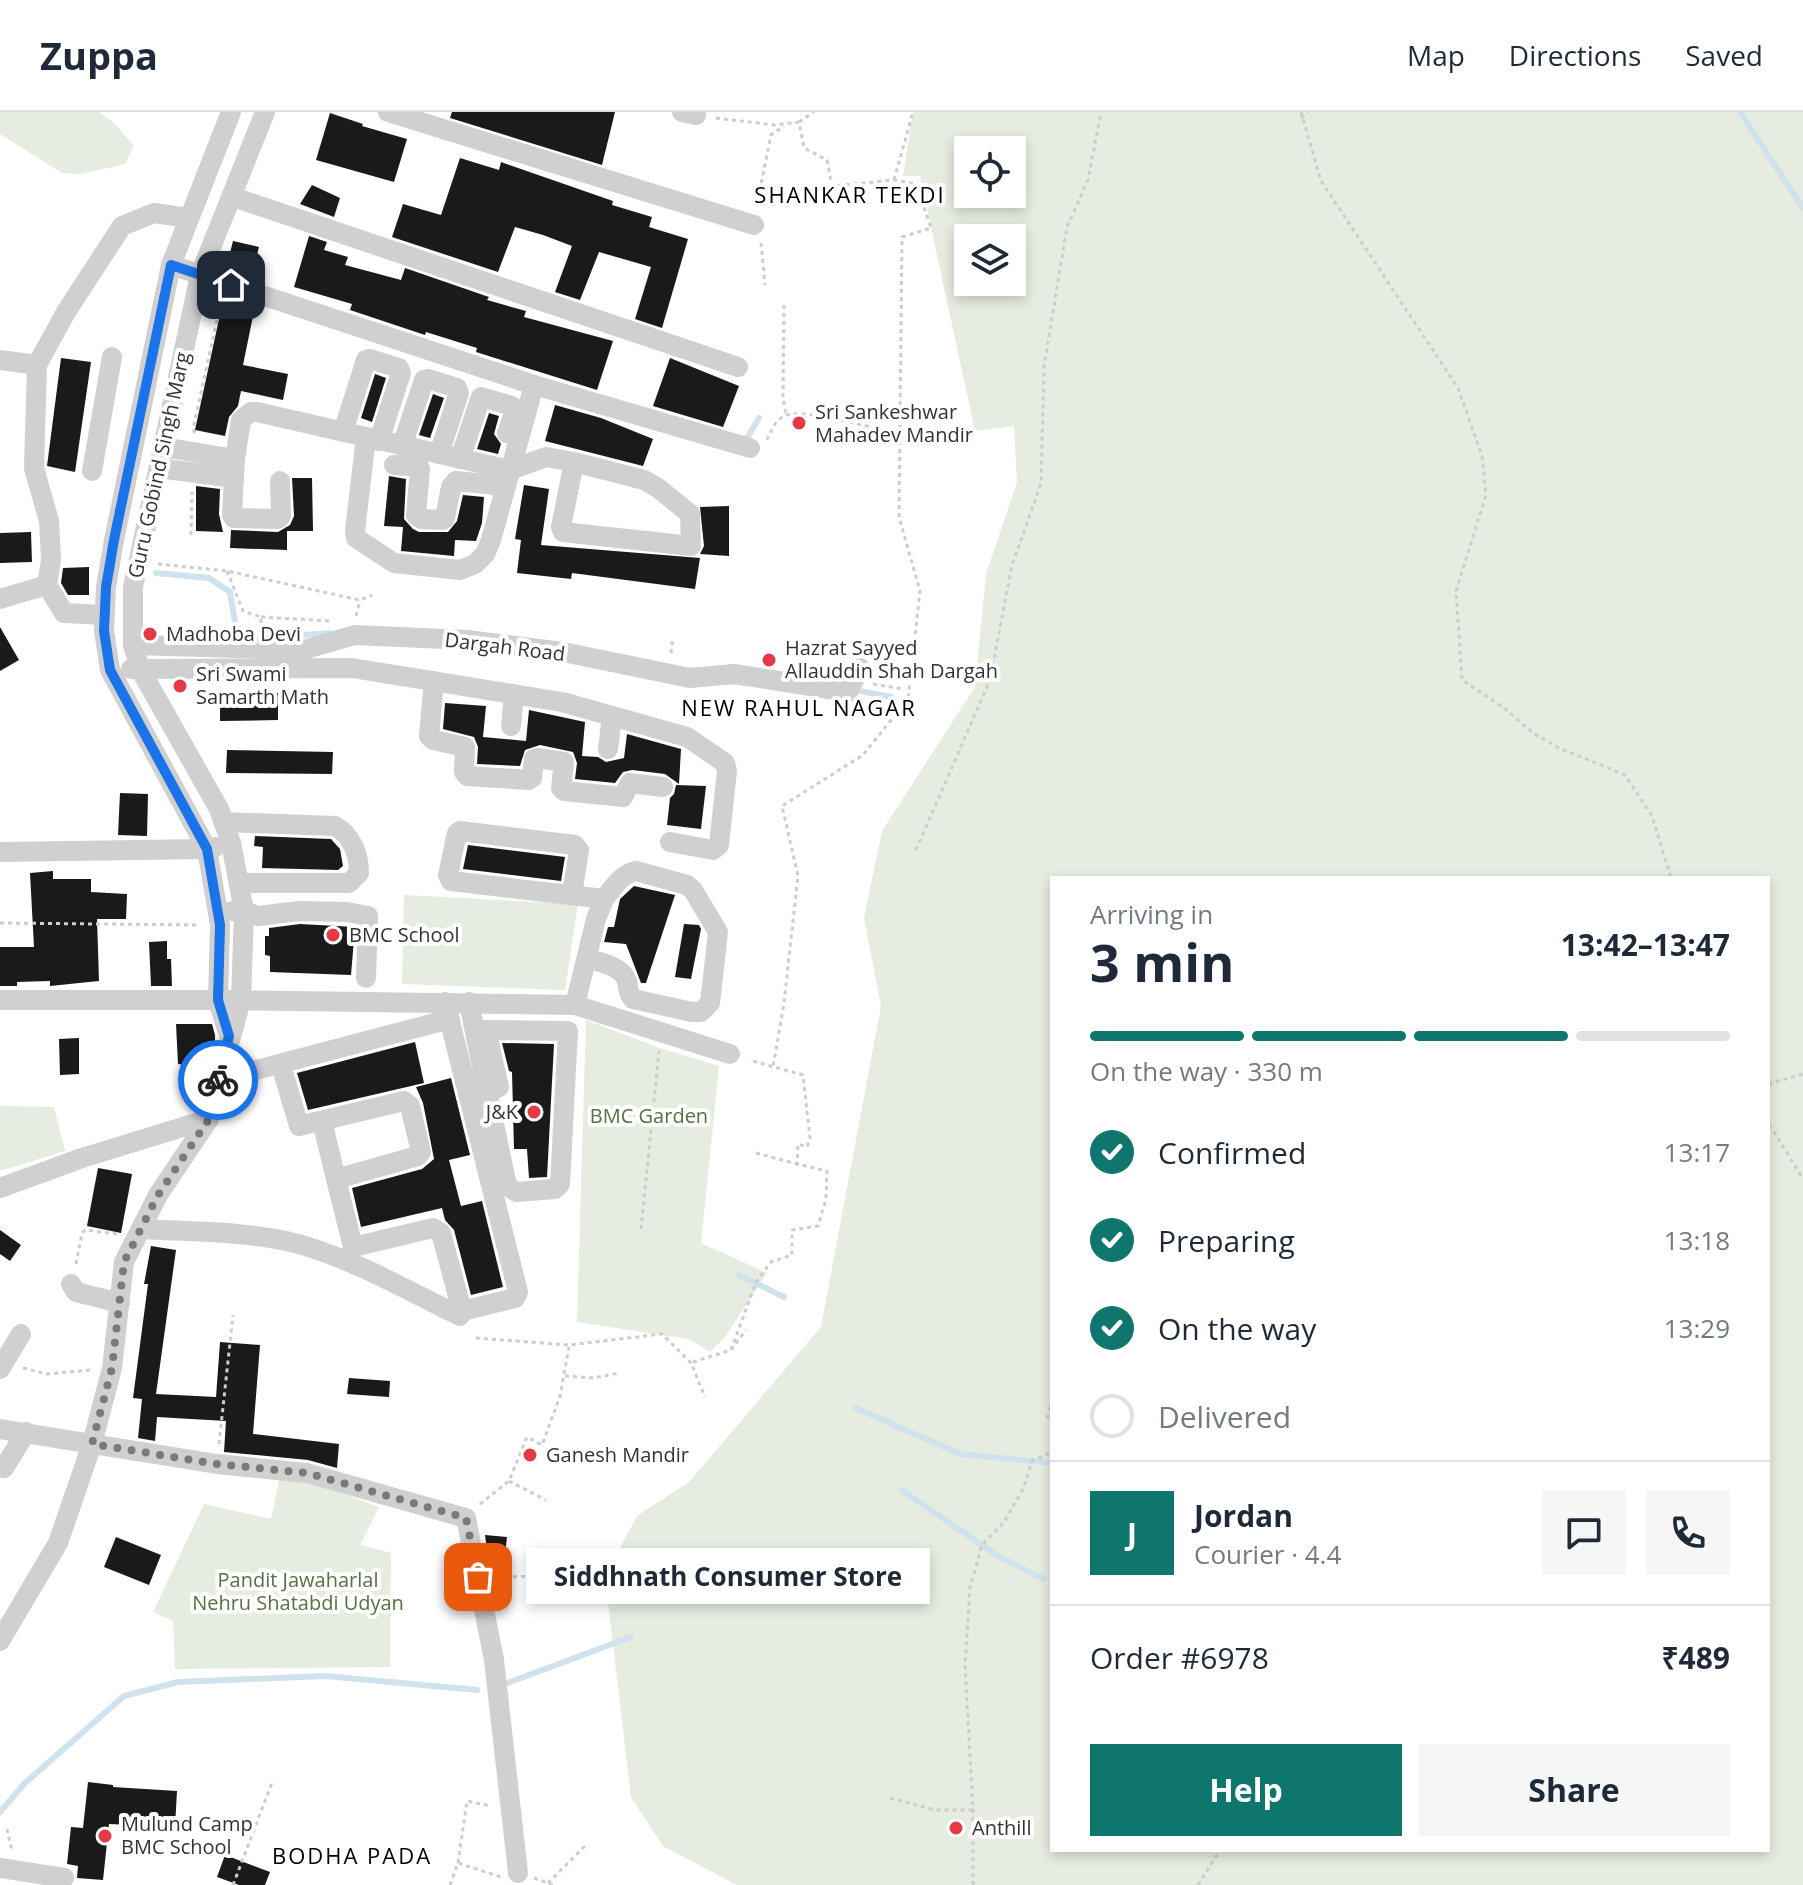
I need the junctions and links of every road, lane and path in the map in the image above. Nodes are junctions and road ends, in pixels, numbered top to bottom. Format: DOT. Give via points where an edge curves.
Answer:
graph roads {
  1 [pos="231,112"];
  2 [pos="265,112"];
  3 [pos="388,112"];
  4 [pos="814,112"];
  5 [pos="913,112"];
  6 [pos="1101,112"];
  7 [pos="1301,112"];
  8 [pos="1308,112"];
  9 [pos="689,114"];
  10 [pos="1301,118"];
  11 [pos="799,122"];
  12 [pos="787,124"];
  13 [pos="894,180"];
  14 [pos="233,197"];
  15 [pos="189,218"];
  16 [pos="759,224"];
  17 [pos="902,237"];
  18 [pos="171,265"];
  19 [pos="200,275"];
  20 [pos="765,285"];
  21 [pos="784,305"];
  22 [pos="217,320"];
  23 [pos="112,357"];
  24 [pos="0,360"];
  25 [pos="37,365"];
  26 [pos="738,367"];
  27 [pos="534,385"];
  28 [pos="102,414"];
  29 [pos="786,415"];
  30 [pos="139,420"];
  31 [pos="343,432"];
  32 [pos="900,434"];
  33 [pos="372,439"];
  34 [pos="163,447"];
  35 [pos="750,448"];
  36 [pos="439,454"];
  37 [pos="398,455"];
  38 [pos="460,459"];
  39 [pos="192,462"];
  40 [pos="574,462"];
  41 [pos="159,468"];
  42 [pos="235,468"];
  43 [pos="92,471"];
  44 [pos="504,475"];
  45 [pos="280,481"];
  46 [pos="191,535"];
  47 [pos="138,562"];
  48 [pos="227,571"];
  49 [pos="47,585"];
  50 [pos="106,587"];
  51 [pos="133,587"];
  52 [pos="372,595"];
  53 [pos="0,599"];
  54 [pos="360,600"];
  55 [pos="104,615"];
  56 [pos="261,617"];
  57 [pos="339,622"];
  58 [pos="354,622"];
  59 [pos="133,645"];
  60 [pos="262,648"];
  61 [pos="140,669"];
  62 [pos="110,670"];
  63 [pos="857,674"];
  64 [pos="434,681"];
  65 [pos="903,689"];
  66 [pos="514,694"];
  67 [pos="612,716"];
  68 [pos="511,726"];
  69 [pos="608,749"];
  70 [pos="663,787"];
  71 [pos="223,822"];
  72 [pos="670,842"];
  73 [pos="231,843"];
  74 [pos="207,849"];
  75 [pos="916,850"];
  76 [pos="0,852"];
  77 [pos="1670,876"];
  78 [pos="239,883"];
  79 [pos="572,895"];
  80 [pos="604,899"];
  81 [pos="244,911"];
  82 [pos="219,918"];
  83 [pos="0,923"];
  84 [pos="587,959"];
  85 [pos="366,978"];
  86 [pos="0,1000"];
  87 [pos="218,1000"];
  88 [pos="241,1000"];
  89 [pos="469,1002"];
  90 [pos="575,1005"];
  91 [pos="448,1011"];
  92 [pos="660,1031"];
  93 [pos="229,1036"];
  94 [pos="730,1054"];
  95 [pos="281,1065"];
  96 [pos="1803,1074"];
  97 [pos="218,1080"];
  98 [pos="1770,1083"];
  99 [pos="487,1093"];
  100 [pos="504,1117"];
  101 [pos="209,1119"];
  102 [pos="322,1121"];
  103 [pos="1770,1129"];
  104 [pos="756,1153"];
  105 [pos="797,1164"];
  106 [pos="336,1179"];
  107 [pos="1803,1179"];
  108 [pos="0,1188"];
  109 [pos="520,1192"];
  110 [pos="641,1229"];
  111 [pos="139,1233"];
  112 [pos="71,1284"];
  113 [pos="120,1303"];
  114 [pos="233,1315"];
  115 [pos="460,1316"];
  116 [pos="746,1330"];
  117 [pos="21,1334"];
  118 [pos="476,1338"];
  119 [pos="569,1345"];
  120 [pos="731,1350"];
  121 [pos="691,1363"];
  122 [pos="2,1366"];
  123 [pos="112,1368"];
  124 [pos="620,1373"];
  125 [pos="565,1376"];
  126 [pos="705,1397"];
  127 [pos="0,1429"];
  128 [pos="26,1432"];
  129 [pos="92,1444"];
  130 [pos="1050,1453"];
  131 [pos="217,1464"];
  132 [pos="4,1468"];
  133 [pos="509,1481"];
  134 [pos="546,1500"];
  135 [pos="466,1518"];
  136 [pos="550,1576"];
  137 [pos="478,1577"];
  138 [pos="0,1641"];
  139 [pos="273,1780"];
  140 [pos="890,1798"];
  141 [pos="488,1807"];
  142 [pos="973,1810"];
  143 [pos="586,1845"];
  144 [pos="1219,1852"];
  145 [pos="458,1863"];
  146 [pos="0,1868"];
  147 [pos="518,1873"];
  148 [pos="64,1878"];
  149 [pos="548,1883"];
  150 [pos="233,1885"];
  151 [pos="450,1885"];
  152 [pos="973,1885"];
  153 [pos="1198,1885"];
  1 -- 15 [label="street, Guru Gobind Singh Marg"];
  2 -- 14 [label="street, Guru Gobind Singh Marg"];
  3 -- 16 [label="street"];
  4 -- 11 [label="path"];
  5 -- 13 [label="path"];
  6 -- 75 [label="path" via="1088,180 1067,227 1047,351 1041,484 1012,565 990,680"];
  7 -- 10 [label="path"];
  8 -- 10 [label="path"];
  9 -- 12 [label="path"];
  10 -- 77 [label="path" via="1321,181 1458,388 1482,456 1486,495 1456,591 1462,680 1533,733 1625,775 1652,816"];
  11 -- 12 [label="path"];
  11 -- 13 [label="path" via="804,148 827,160 832,186"];
  12 -- 16 [label="path" via="771,135"];
  13 -- 17 [label="path" via="916,184 931,228"];
  14 -- 19 [label="street, Guru Gobind Singh Marg"];
  14 -- 26 [label="street"];
  15 -- 18 [label="street, Guru Gobind Singh Marg"];
  15 -- 25 [label="street" via="154,213 122,226"];
  16 -- 20 [label="path"];
  18 -- 19 [label="street"];
  18 -- 30 [label="street, Guru Gobind Singh Marg"];
  19 -- 27 [label="street"];
  19 -- 34 [label="street, Guru Gobind Singh Marg"];
  21 -- 29 [label="path"];
  22 -- 39 [label="path" via="193,429 198,437"];
  23 -- 28 [label="street"];
  24 -- 25 [label="street"];
  25 -- 49 [label="street" via="34,468 49,521"];
  27 -- 35 [label="street"];
  27 -- 44 [label="street"];
  28 -- 30 [label="street"];
  28 -- 43 [label="street"];
  29 -- 32 [label="path" via="828,417"];
  29 -- 35 [label="path" via="775,423 764,447"];
  30 -- 50 [label="street, Guru Gobind Singh Marg"];
  31 -- 33 [label="street"];
  31 -- 33 [label="street" via="370,359 401,373"];
  31 -- 42 [label="street" via="251,412 241,420"];
  33 -- 37 [label="street"];
  33 -- 44 [label="street" via="356,538 394,563 460,570 475,564 491,540"];
  34 -- 39 [label="street"];
  34 -- 41 [label="street, Guru Gobind Singh Marg"];
  36 -- 37 [label="street"];
  36 -- 37 [label="street" via="459,393 428,379"];
  36 -- 38 [label="street"];
  37 -- 44 [label="street" via="420,469 416,515 421,519 445,518 456,481"];
  38 -- 44 [label="street"];
  38 -- 44 [label="street" via="479,398 512,406"];
  39 -- 41 [label="street"];
  39 -- 42 [label="street"];
  39 -- 46 [label="path"];
  40 -- 40 [label="street" via="658,488 690,514 691,546 565,533 561,527"];
  40 -- 44 [label="street" via="546,457"];
  41 -- 47 [label="street, Guru Gobind Singh Marg"];
  42 -- 45 [label="street" via="232,515 237,519 278,519"];
  47 -- 48 [label="path"];
  47 -- 51 [label="street, Guru Gobind Singh Marg"];
  48 -- 54 [label="path"];
  48 -- 56 [label="path" via="243,611"];
  49 -- 53 [label="street"];
  49 -- 55 [label="street" via="64,613"];
  50 -- 51 [label="street"];
  50 -- 55 [label="street, Guru Gobind Singh Marg"];
  51 -- 59 [label="street, Guru Gobind Singh Marg"];
  52 -- 54 [label="path"];
  54 -- 58 [label="path"];
  55 -- 62 [label="street, Guru Gobind Singh Marg"];
  56 -- 57 [label="path"];
  56 -- 60 [label="path"];
  59 -- 60 [label="street, Dargah Road"];
  59 -- 61 [label="street, Guru Gobind Singh Marg"];
  60 -- 63 [label="street, Dargah Road" via="303,650 355,635 467,640 563,652 690,678 734,674 848,692"];
  61 -- 62 [label="street"];
  61 -- 64 [label="street" via="321,674 352,668"];
  61 -- 71 [label="street, Guru Gobind Singh Marg"];
  62 -- 74 [label="street, Guru Gobind Singh Marg"];
  63 -- 65 [label="path"];
  64 -- 66 [label="street"];
  64 -- 70 [label="street" via="429,736 465,747 467,776 529,780 538,758 564,762 564,791 623,797 630,783"];
  66 -- 67 [label="street"];
  66 -- 68 [label="street"];
  67 -- 69 [label="street"];
  67 -- 72 [label="street" via="687,737 725,763 718,847"];
  71 -- 73 [label="street, Guru Gobind Singh Marg"];
  71 -- 78 [label="street" via="335,826 345,831 359,859 359,873 349,883"];
  73 -- 74 [label="street"];
  73 -- 78 [label="street, Guru Gobind Singh Marg"];
  74 -- 76 [label="street"];
  74 -- 82 [label="street, Guru Gobind Singh Marg"];
  78 -- 81 [label="street, Guru Gobind Singh Marg"];
  79 -- 79 [label="street" via="579,850 575,845 457,833 451,881"];
  79 -- 80 [label="street"];
  80 -- 84 [label="street"];
  80 -- 84 [label="street" via="622,877 636,871 693,890 718,932 710,1003 701,1012 692,1012 633,999 625,976"];
  81 -- 82 [label="street"];
  81 -- 85 [label="street" via="258,916 299,911 368,916"];
  81 -- 88 [label="street, Guru Gobind Singh Marg"];
  82 -- 83 [label="path"];
  82 -- 87 [label="street, Guru Gobind Singh Marg"];
  84 -- 90 [label="street"];
  86 -- 87 [label="street"];
  87 -- 88 [label="street"];
  87 -- 93 [label="street, Guru Gobind Singh Marg"];
  88 -- 91 [label="street"];
  88 -- 93 [label="street, Guru Gobind Singh Marg"];
  89 -- 90 [label="street"];
  89 -- 91 [label="street"];
  89 -- 99 [label="street"];
  90 -- 92 [label="street"];
  91 -- 95 [label="street"];
  91 -- 106 [label="street" via="517,1296 463,1309 441,1233 433,1228 353,1247"];
  92 -- 94 [label="street"];
  92 -- 110 [label="path"];
  93 -- 97 [label="street"];
  94 -- 105 [label="path" via="803,1075 810,1138 807,1147 798,1144"];
  95 -- 97 [label="street"];
  95 -- 102 [label="street" via="297,1125"];
  96 -- 98 [label="path"];
  97 -- 101 [label="street"];
  99 -- 109 [label="street" via="507,1186"];
  99 -- 109 [label="street" via="499,1087 486,1030 568,1031 560,1184"];
  100 -- 109 [label="street"];
  101 -- 108 [label="street"];
  101 -- 111 [label="street"];
  102 -- 106 [label="street"];
  102 -- 106 [label="street" via="404,1101 414,1120 418,1156"];
  103 -- 107 [label="path"];
  104 -- 105 [label="path"];
  105 -- 120 [label="path" via="827,1171 818,1226 792,1230 792,1255 771,1262 756,1282"];
  111 -- 112 [label="path" via="85,1230"];
  111 -- 113 [label="street" via="124,1262"];
  111 -- 115 [label="street" via="237,1235 299,1244 343,1259"];
  112 -- 113 [label="street" via="76,1292"];
  113 -- 123 [label="street"];
  114 -- 131 [label="path"];
  116 -- 120 [label="path"];
  117 -- 122 [label="street"];
  118 -- 119 [label="path"];
  119 -- 121 [label="path" via="662,1334"];
  119 -- 125 [label="path"];
  120 -- 121 [label="path"];
  121 -- 126 [label="path"];
  122 -- 123 [label="path" via="47,1374"];
  123 -- 129 [label="street"];
  124 -- 125 [label="path"];
  125 -- 133 [label="path" via="542,1445 527,1437"];
  127 -- 128 [label="street"];
  128 -- 129 [label="street"];
  128 -- 132 [label="street"];
  129 -- 131 [label="street"];
  129 -- 138 [label="street" via="58,1543"];
  130 -- 142 [label="path" via="1032,1461 1004,1522 982,1545 970,1588 965,1665"];
  131 -- 135 [label="street" via="307,1473"];
  133 -- 134 [label="path"];
  133 -- 135 [label="path"];
  135 -- 137 [label="street"];
  136 -- 137 [label="path"];
  137 -- 147 [label="street" via="494,1660"];
  139 -- 150 [label="path"];
  140 -- 142 [label="path" via="935,1810"];
  141 -- 145 [label="path" via="467,1801"];
  142 -- 152 [label="path"];
  143 -- 149 [label="path"];
  144 -- 153 [label="path"];
  145 -- 147 [label="path" via="500,1877"];
  145 -- 151 [label="path"];
  146 -- 148 [label="street"];
}
